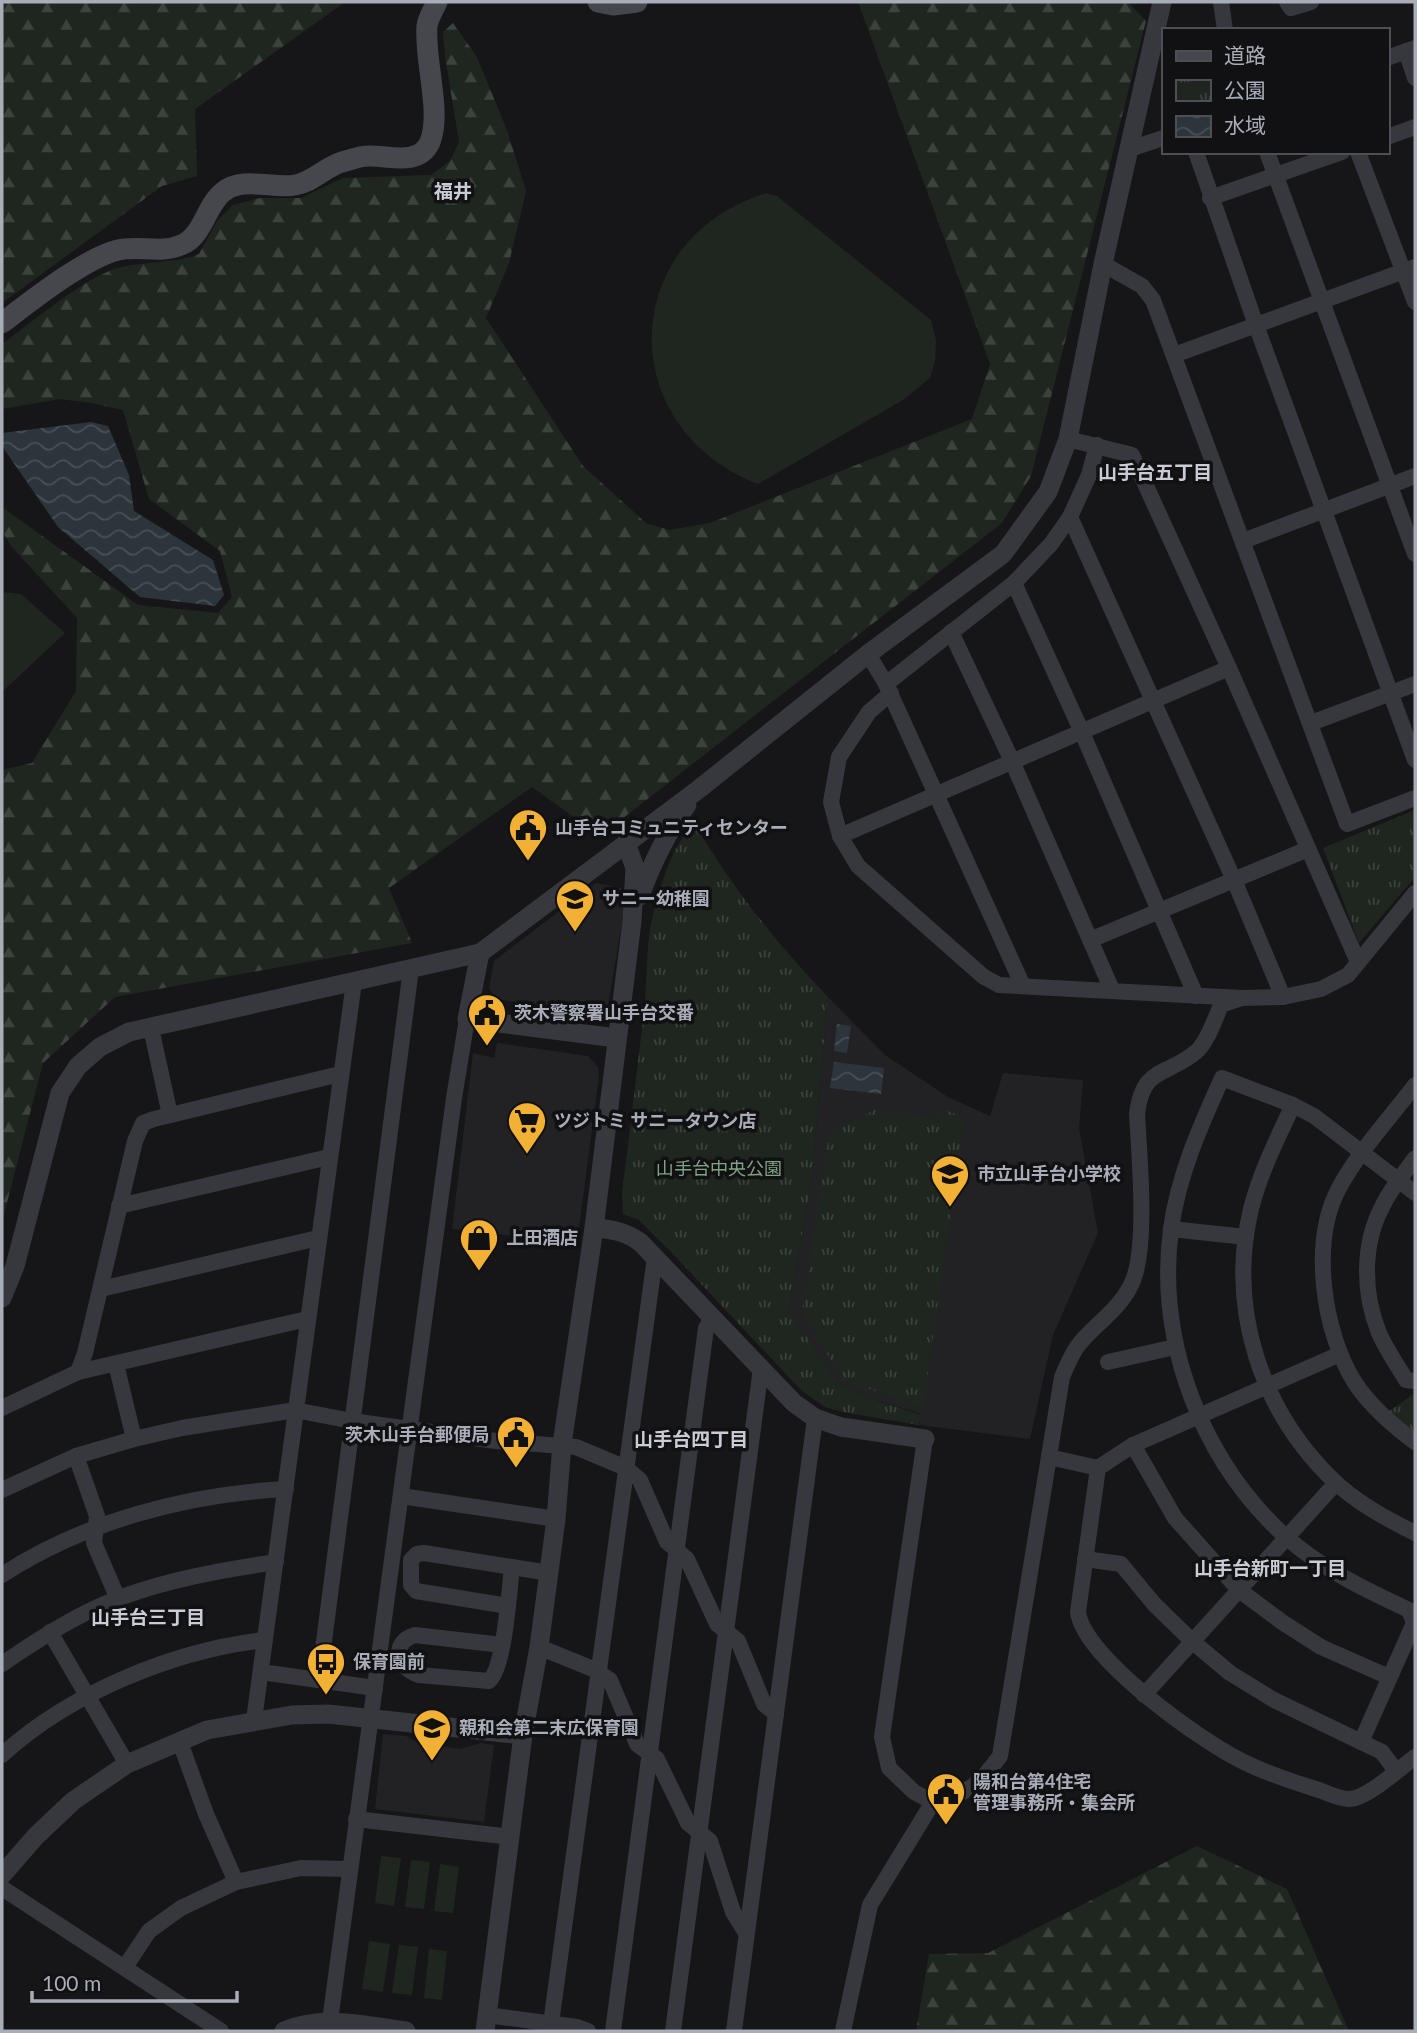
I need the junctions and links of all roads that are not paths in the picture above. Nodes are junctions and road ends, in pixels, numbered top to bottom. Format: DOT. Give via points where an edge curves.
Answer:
graph roads {
  1 [pos="437,2"];
  2 [pos="598,2"];
  3 [pos="637,2"];
  4 [pos="1162,2"];
  5 [pos="1221,2"];
  6 [pos="1287,2"];
  7 [pos="1311,2"];
  8 [pos="1225,28"];
  9 [pos="1411,49"];
  10 [pos="1389,57"];
  11 [pos="1415,78"];
  12 [pos="1415,127"];
  13 [pos="1389,136"];
  14 [pos="1162,138"];
  15 [pos="1130,149"];
  16 [pos="1197,154"];
  17 [pos="1268,154"];
  18 [pos="1336,154"];
  19 [pos="1359,154"];
  20 [pos="1276,175"];
  21 [pos="1210,198"];
  22 [pos="1103,264"];
  23 [pos="1410,269"];
  24 [pos="1322,302"];
  25 [pos="1415,302"];
  26 [pos="2,323"];
  27 [pos="1256,325"];
  28 [pos="1174,355"];
  29 [pos="1068,439"];
  30 [pos="1097,445"];
  31 [pos="1415,476"];
  32 [pos="1389,486"];
  33 [pos="1324,510"];
  34 [pos="1070,517"];
  35 [pos="1243,541"];
  36 [pos="1415,554"];
  37 [pos="1014,583"];
  38 [pos="951,632"];
  39 [pos="868,654"];
  40 [pos="1229,668"];
  41 [pos="1415,684"];
  42 [pos="888,689"];
  43 [pos="1391,693"];
  44 [pos="1152,700"];
  45 [pos="1311,723"];
  46 [pos="1081,730"];
  47 [pos="1415,760"];
  48 [pos="1012,761"];
  49 [pos="699,789"];
  50 [pos="938,794"];
  51 [pos="1415,798"];
  52 [pos="840,836"];
  53 [pos="626,843"];
  54 [pos="1308,849"];
  55 [pos="1234,880"];
  56 [pos="1415,893"];
  57 [pos="1159,912"];
  58 [pos="632,921"];
  59 [pos="1090,940"];
  60 [pos="480,953"];
  61 [pos="1359,962"];
  62 [pos="411,969"];
  63 [pos="354,982"];
  64 [pos="1023,986"];
  65 [pos="1112,990"];
  66 [pos="1196,996"];
  67 [pos="1283,997"];
  68 [pos="1242,998"];
  69 [pos="467,1019"];
  70 [pos="151,1028"];
  71 [pos="616,1038"];
  72 [pos="340,1074"];
  73 [pos="1415,1085"];
  74 [pos="1293,1105"];
  75 [pos="170,1115"];
  76 [pos="1362,1154"];
  77 [pos="329,1157"];
  78 [pos="1415,1158"];
  79 [pos="1399,1180"];
  80 [pos="1415,1193"];
  81 [pos="119,1206"];
  82 [pos="594,1228"];
  83 [pos="1171,1229"];
  84 [pos="1246,1237"];
  85 [pos="318,1238"];
  86 [pos="655,1256"];
  87 [pos="101,1289"];
  88 [pos="2,1298"];
  89 [pos="713,1317"];
  90 [pos="307,1319"];
  91 [pos="1175,1347"];
  92 [pos="1340,1354"];
  93 [pos="1108,1362"];
  94 [pos="116,1364"];
  95 [pos="761,1368"];
  96 [pos="78,1372"];
  97 [pos="1415,1381"];
  98 [pos="1266,1386"];
  99 [pos="2,1408"];
  100 [pos="295,1410"];
  101 [pos="1197,1415"];
  102 [pos="815,1418"];
  103 [pos="352,1421"];
  104 [pos="410,1428"];
  105 [pos="134,1439"];
  106 [pos="925,1439"];
  107 [pos="1415,1442"];
  108 [pos="562,1444"];
  109 [pos="1133,1445"];
  110 [pos="76,1456"];
  111 [pos="1049,1457"];
  112 [pos="626,1468"];
  113 [pos="1098,1468"];
  114 [pos="1336,1483"];
  115 [pos="286,1489"];
  116 [pos="2,1490"];
  117 [pos="401,1496"];
  118 [pos="556,1519"];
  119 [pos="96,1528"];
  120 [pos="1415,1533"];
  121 [pos="1287,1537"];
  122 [pos="676,1549"];
  123 [pos="1085,1559"];
  124 [pos="276,1562"];
  125 [pos="512,1567"];
  126 [pos="549,1573"];
  127 [pos="2,1575"];
  128 [pos="1239,1590"];
  129 [pos="118,1599"];
  130 [pos="508,1606"];
  131 [pos="726,1630"];
  132 [pos="50,1632"];
  133 [pos="265,1640"];
  134 [pos="1193,1642"];
  135 [pos="502,1645"];
  136 [pos="539,1647"];
  137 [pos="2,1664"];
  138 [pos="261,1672"];
  139 [pos="598,1673"];
  140 [pos="1389,1677"];
  141 [pos="319,1680"];
  142 [pos="375,1688"];
  143 [pos="1144,1695"];
  144 [pos="88,1697"];
  145 [pos="776,1714"];
  146 [pos="372,1719"];
  147 [pos="254,1720"];
  148 [pos="523,1735"];
  149 [pos="180,1742"];
  150 [pos="1361,1742"];
  151 [pos="649,1752"];
  152 [pos="2,1755"];
  153 [pos="1415,1757"];
  154 [pos="127,1764"];
  155 [pos="1396,1771"];
  156 [pos="933,1802"];
  157 [pos="356,1819"];
  158 [pos="700,1833"];
  159 [pos="511,1837"];
  160 [pos="349,1869"];
  161 [pos="2,1875"];
  162 [pos="236,1882"];
  163 [pos="2,1888"];
  164 [pos="746,1933"];
  165 [pos="125,1967"];
  166 [pos="331,2021"];
  167 [pos="486,2023"];
  168 [pos="551,2028"];
  169 [pos="221,2031"];
  170 [pos="284,2031"];
  171 [pos="406,2031"];
  172 [pos="588,2031"];
  173 [pos="613,2031"];
  174 [pos="673,2031"];
  175 [pos="734,2031"];
  176 [pos="843,2031"];
  1 -- 26 [label="main road" via="427,24 434,122 430,144 418,156 367,156 333,165 292,186 232,186 221,193 184,245 104,254"];
  2 -- 3 [label="main road"];
  4 -- 15 [label="street"];
  5 -- 8 [label="street"];
  6 -- 7 [label="street" via="1291,8"];
  9 -- 10 [label="street"];
  9 -- 11 [label="street"];
  12 -- 13 [label="street"];
  14 -- 15 [label="street"];
  15 -- 22 [label="street"];
  16 -- 21 [label="street"];
  17 -- 20 [label="street"];
  18 -- 20 [label="street"];
  19 -- 23 [label="street"];
  20 -- 21 [label="street"];
  20 -- 24 [label="street"];
  21 -- 27 [label="street"];
  22 -- 28 [label="street" via="1142,286 1153,300"];
  22 -- 29 [label="street"];
  23 -- 24 [label="street"];
  23 -- 25 [label="street"];
  24 -- 27 [label="street"];
  24 -- 32 [label="street"];
  27 -- 28 [label="street"];
  27 -- 33 [label="street"];
  28 -- 35 [label="street"];
  29 -- 30 [label="street"];
  29 -- 39 [label="street" via="1048,492 1003,554"];
  30 -- 34 [label="street"];
  30 -- 40 [label="street" via="1132,455"];
  31 -- 32 [label="street"];
  32 -- 33 [label="street"];
  32 -- 36 [label="street"];
  33 -- 35 [label="street"];
  33 -- 43 [label="street"];
  34 -- 37 [label="street"];
  34 -- 44 [label="street"];
  35 -- 45 [label="street"];
  37 -- 38 [label="street"];
  37 -- 46 [label="street"];
  38 -- 42 [label="street"];
  38 -- 48 [label="street"];
  39 -- 42 [label="street"];
  39 -- 49 [label="street"];
  40 -- 44 [label="street"];
  40 -- 54 [label="street"];
  41 -- 43 [label="street"];
  42 -- 50 [label="street"];
  42 -- 52 [label="street" via="839,757 831,802"];
  43 -- 45 [label="street"];
  43 -- 47 [label="street"];
  44 -- 46 [label="street"];
  44 -- 55 [label="street"];
  45 -- 51 [label="street" via="1347,824"];
  46 -- 48 [label="street"];
  46 -- 57 [label="street"];
  48 -- 50 [label="street"];
  48 -- 59 [label="street"];
  49 -- 53 [label="street"];
  49 -- 58 [label="street" via="668,832"];
  50 -- 52 [label="street"];
  50 -- 64 [label="street"];
  52 -- 64 [label="street" via="858,866 984,978 999,985"];
  53 -- 58 [label="street" via="635,868"];
  53 -- 60 [label="street"];
  54 -- 55 [label="street"];
  54 -- 61 [label="street"];
  55 -- 57 [label="street"];
  55 -- 67 [label="street"];
  56 -- 61 [label="street"];
  57 -- 59 [label="street"];
  57 -- 66 [label="street"];
  58 -- 71 [label="street"];
  59 -- 65 [label="street"];
  60 -- 62 [label="street"];
  60 -- 69 [label="street"];
  61 -- 67 [label="street" via="1348,975 1321,989"];
  62 -- 63 [label="street"];
  62 -- 103 [label="street"];
  63 -- 70 [label="street"];
  63 -- 72 [label="street"];
  64 -- 65 [label="street"];
  65 -- 66 [label="street"];
  66 -- 68 [label="street"];
  67 -- 68 [label="street"];
  68 -- 111 [label="street" via="1221,1005 1200,1048 1161,1070 1139,1095 1138,1267 1114,1309 1077,1345 1062,1377"];
  69 -- 71 [label="street"];
  69 -- 104 [label="street"];
  70 -- 75 [label="street"];
  70 -- 88 [label="street" via="129,1032 100,1047 78,1066 60,1093 15,1266"];
  71 -- 82 [label="street"];
  72 -- 75 [label="street"];
  72 -- 77 [label="street"];
  73 -- 76 [label="street"];
  74 -- 76 [label="street"];
  74 -- 83 [label="street" via="1222,1078 1180,1184"];
  74 -- 84 [label="street" via="1251,1207"];
  75 -- 81 [label="street" via="143,1124"];
  76 -- 79 [label="street"];
  76 -- 92 [label="street" via="1339,1189 1326,1226 1323,1269 1329,1321"];
  77 -- 81 [label="street"];
  77 -- 85 [label="street"];
  78 -- 79 [label="street"];
  79 -- 80 [label="street"];
  79 -- 97 [label="street" via="1381,1208 1372,1235 1368,1286 1380,1336 1406,1380"];
  81 -- 87 [label="street"];
  82 -- 86 [label="street" via="630,1234"];
  82 -- 108 [label="street"];
  83 -- 84 [label="street"];
  83 -- 91 [label="street" via="1168,1265"];
  84 -- 98 [label="street" via="1244,1302"];
  85 -- 87 [label="street"];
  85 -- 90 [label="street"];
  86 -- 89 [label="street"];
  86 -- 112 [label="street"];
  87 -- 96 [label="street"];
  89 -- 95 [label="street"];
  89 -- 122 [label="street" via="706,1328"];
  90 -- 94 [label="street"];
  90 -- 100 [label="street"];
  91 -- 93 [label="street"];
  91 -- 101 [label="street"];
  92 -- 98 [label="street"];
  92 -- 107 [label="street" via="1375,1408"];
  94 -- 96 [label="street"];
  94 -- 105 [label="street"];
  95 -- 102 [label="street"];
  95 -- 131 [label="street"];
  96 -- 99 [label="street"];
  98 -- 101 [label="street"];
  98 -- 114 [label="street" via="1301,1443"];
  100 -- 103 [label="street"];
  100 -- 105 [label="street"];
  100 -- 115 [label="street"];
  101 -- 109 [label="street"];
  101 -- 121 [label="street" via="1253,1504"];
  102 -- 106 [label="street" via="841,1427"];
  102 -- 145 [label="street"];
  103 -- 104 [label="street"];
  103 -- 141 [label="street"];
  104 -- 108 [label="street" via="496,1441"];
  104 -- 117 [label="street"];
  105 -- 110 [label="street"];
  106 -- 156 [label="street" via="881,1737 889,1768 914,1792"];
  108 -- 112 [label="street"];
  108 -- 118 [label="street"];
  109 -- 113 [label="street"];
  109 -- 128 [label="street" via="1175,1518"];
  110 -- 116 [label="street"];
  110 -- 119 [label="street" via="97,1516"];
  111 -- 113 [label="street"];
  111 -- 156 [label="street" via="1000,1756 984,1779 958,1797"];
  112 -- 122 [label="street" via="639,1480 667,1542"];
  112 -- 139 [label="street"];
  113 -- 123 [label="street"];
  114 -- 120 [label="street" via="1377,1514"];
  114 -- 121 [label="street"];
  115 -- 119 [label="street" via="201,1499"];
  115 -- 124 [label="street"];
  117 -- 118 [label="street"];
  117 -- 142 [label="street"];
  118 -- 126 [label="street"];
  119 -- 127 [label="street"];
  119 -- 129 [label="street" via="94,1544"];
  121 -- 128 [label="street"];
  121 -- 140 [label="street" via="1325,1566 1409,1610 1415,1623"];
  122 -- 131 [label="street" via="687,1559 717,1624"];
  122 -- 151 [label="street"];
  123 -- 134 [label="street" via="1121,1564 1153,1604"];
  123 -- 143 [label="street" via="1079,1624"];
  124 -- 129 [label="street" via="198,1574"];
  124 -- 133 [label="street"];
  125 -- 126 [label="street"];
  125 -- 130 [label="street"];
  125 -- 130 [label="street" via="424,1553 411,1560 411,1585 416,1591"];
  126 -- 136 [label="street"];
  128 -- 134 [label="street"];
  128 -- 140 [label="street" via="1321,1647"];
  129 -- 132 [label="street"];
  130 -- 135 [label="street"];
  131 -- 145 [label="street" via="738,1641 764,1704"];
  131 -- 158 [label="street"];
  132 -- 137 [label="street"];
  132 -- 144 [label="street"];
  133 -- 138 [label="street"];
  133 -- 144 [label="street" via="233,1643 165,1662"];
  134 -- 143 [label="street"];
  134 -- 150 [label="street" via="1230,1673 1274,1700"];
  135 -- 135 [label="street" via="489,1681 419,1675 409,1672 400,1659 403,1642 415,1635"];
  136 -- 139 [label="street"];
  136 -- 148 [label="street"];
  138 -- 141 [label="street"];
  138 -- 147 [label="street"];
  139 -- 151 [label="street" via="610,1680 638,1744"];
  139 -- 168 [label="street"];
  140 -- 150 [label="street"];
  141 -- 142 [label="street"];
  142 -- 146 [label="street"];
  143 -- 155 [label="street" via="1212,1745 1244,1762 1347,1799 1360,1797"];
  144 -- 152 [label="street"];
  144 -- 154 [label="street"];
  145 -- 164 [label="street"];
  146 -- 147 [label="street" via="328,1714"];
  146 -- 148 [label="street"];
  146 -- 157 [label="street"];
  147 -- 149 [label="street" via="207,1730"];
  148 -- 159 [label="street"];
  149 -- 154 [label="street"];
  149 -- 162 [label="street"];
  150 -- 155 [label="street" via="1382,1752"];
  151 -- 158 [label="street" via="657,1759 688,1823"];
  151 -- 173 [label="street"];
  153 -- 155 [label="street"];
  154 -- 161 [label="street" via="73,1801"];
  156 -- 176 [label="street" via="870,1905"];
  157 -- 159 [label="street"];
  157 -- 160 [label="street"];
  158 -- 164 [label="street" via="710,1841 733,1912"];
  158 -- 174 [label="street"];
  159 -- 167 [label="street"];
  160 -- 162 [label="street" via="301,1868"];
  160 -- 166 [label="street"];
  162 -- 165 [label="street" via="181,1908 149,1931"];
  163 -- 165 [label="street"];
  164 -- 175 [label="street"];
  165 -- 169 [label="street"];
  166 -- 170 [label="street"];
  166 -- 171 [label="street"];
  167 -- 168 [label="street"];
  168 -- 172 [label="street"];
}
